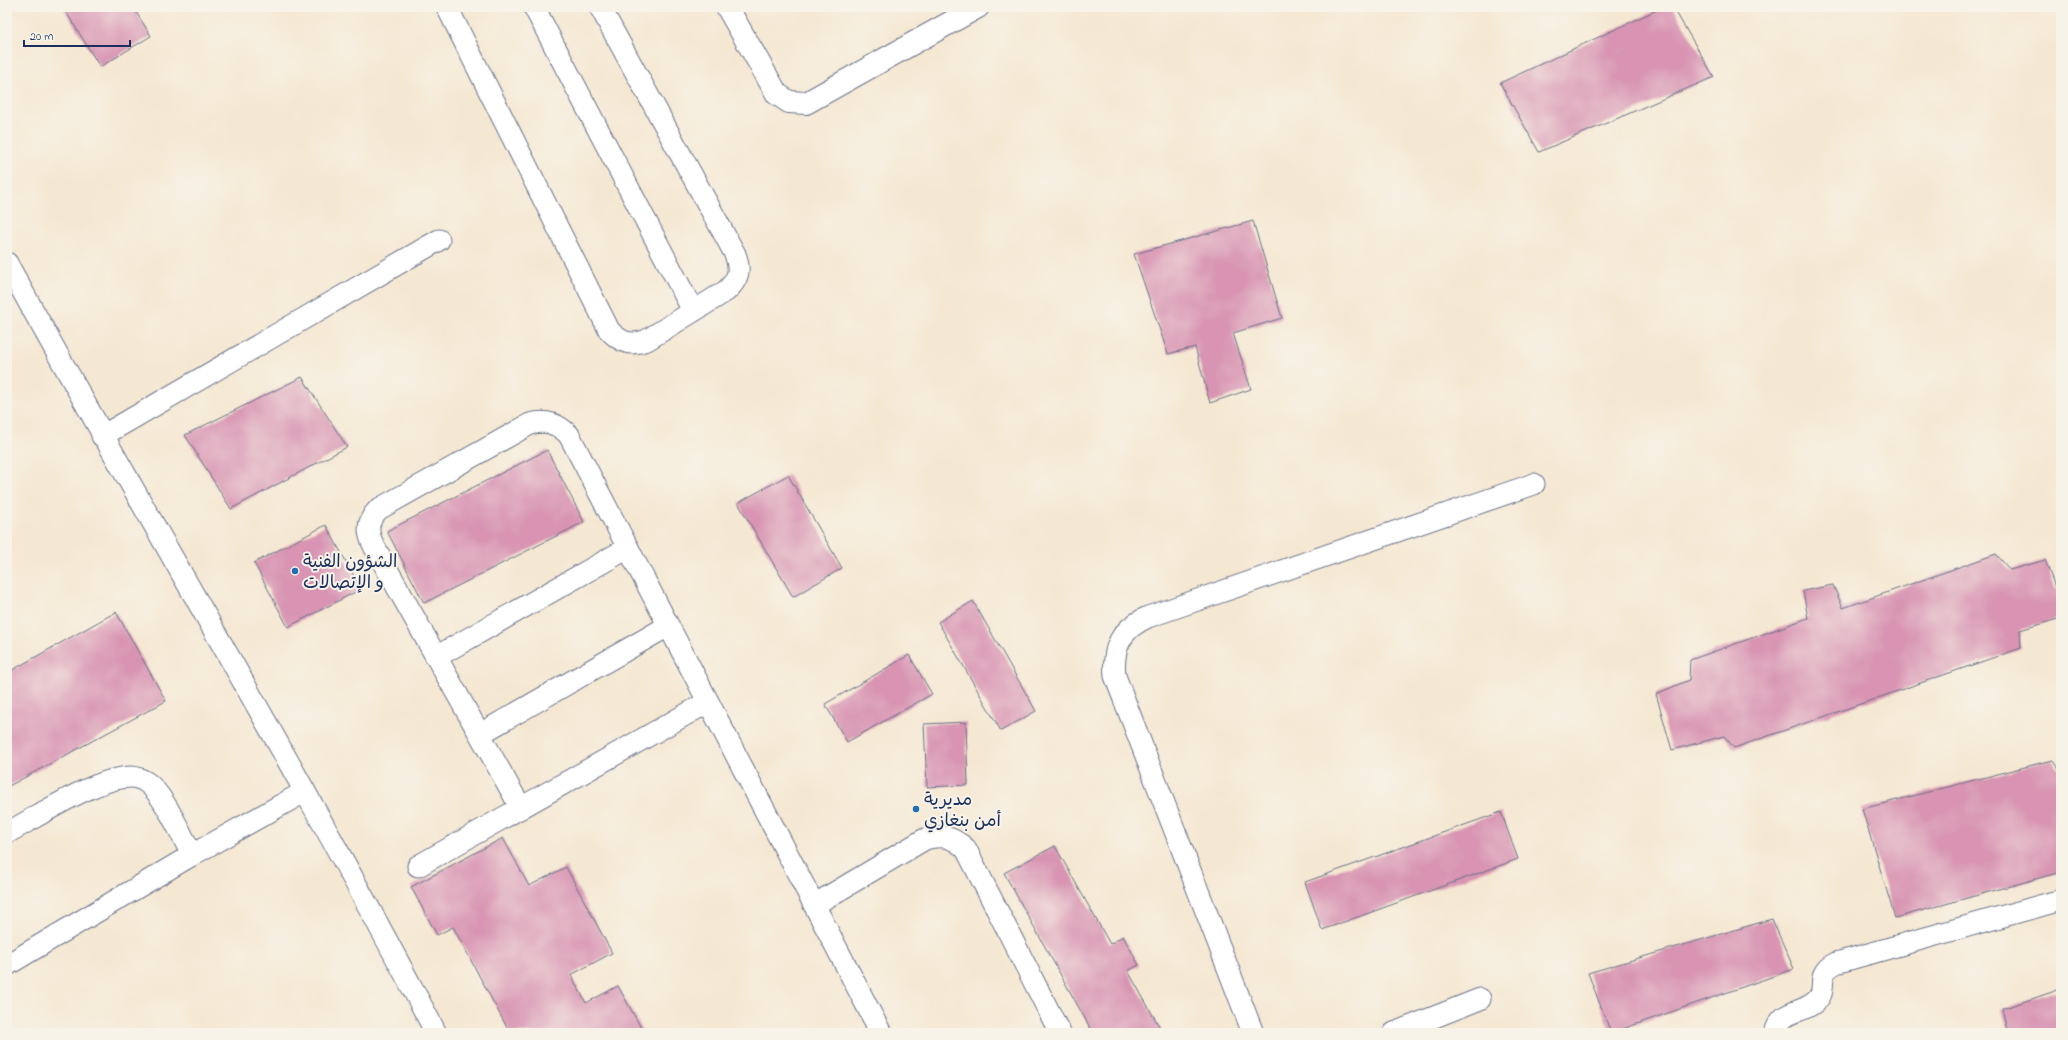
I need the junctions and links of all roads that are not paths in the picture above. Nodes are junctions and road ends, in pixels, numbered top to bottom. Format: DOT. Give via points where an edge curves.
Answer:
graph roads {
  1 [pos="447,7"];
  2 [pos="534,7"];
  3 [pos="600,7"];
  4 [pos="727,7"];
  5 [pos="978,7"];
  6 [pos="439,240"];
  7 [pos="7,263"];
  8 [pos="693,311"];
  9 [pos="102,436"];
  10 [pos="1534,484"];
  11 [pos="628,548"];
  12 [pos="668,626"];
  13 [pos="436,657"];
  14 [pos="708,702"];
  15 [pos="480,734"];
  16 [pos="304,792"];
  17 [pos="521,808"];
  18 [pos="7,833"];
  19 [pos="192,855"];
  20 [pos="418,866"];
  21 [pos="2061,900"];
  22 [pos="814,905"];
  23 [pos="7,965"];
  24 [pos="1480,999"];
  25 [pos="436,1033"];
  26 [pos="881,1033"];
  27 [pos="1060,1033"];
  28 [pos="1253,1033"];
  29 [pos="1394,1033"];
  30 [pos="1775,1033"];
  1 -- 8 [label="lane" via="613,334 626,343 637,344"];
  2 -- 8 [label="lane"];
  3 -- 8 [label="lane" via="739,264 739,274 734,283 726,291"];
  4 -- 5 [label="street" via="777,94 790,102 806,103"];
  6 -- 9 [label="lane"];
  7 -- 9 [label="lane"];
  9 -- 16 [label="lane"];
  10 -- 28 [label="lane" via="1148,617 1137,622 1122,637 1116,650 1115,676"];
  11 -- 12 [label="lane"];
  11 -- 13 [label="lane"];
  11 -- 13 [label="lane" via="569,435 549,422 530,424 386,505 371,518 369,538"];
  12 -- 14 [label="lane"];
  12 -- 15 [label="lane"];
  13 -- 15 [label="lane"];
  14 -- 17 [label="lane"];
  14 -- 22 [label="lane"];
  15 -- 17 [label="lane"];
  16 -- 19 [label="lane"];
  16 -- 25 [label="lane"];
  17 -- 20 [label="lane"];
  18 -- 19 [label="lane" via="105,782 133,777 146,782 158,794"];
  19 -- 23 [label="lane"];
  21 -- 30 [label="lane" via="1836,963 1823,973 1822,992 1815,1002 1782,1018"];
  22 -- 26 [label="lane"];
  22 -- 27 [label="lane" via="926,839 946,836 958,841 966,850"];
  24 -- 29 [label="lane"];
}
